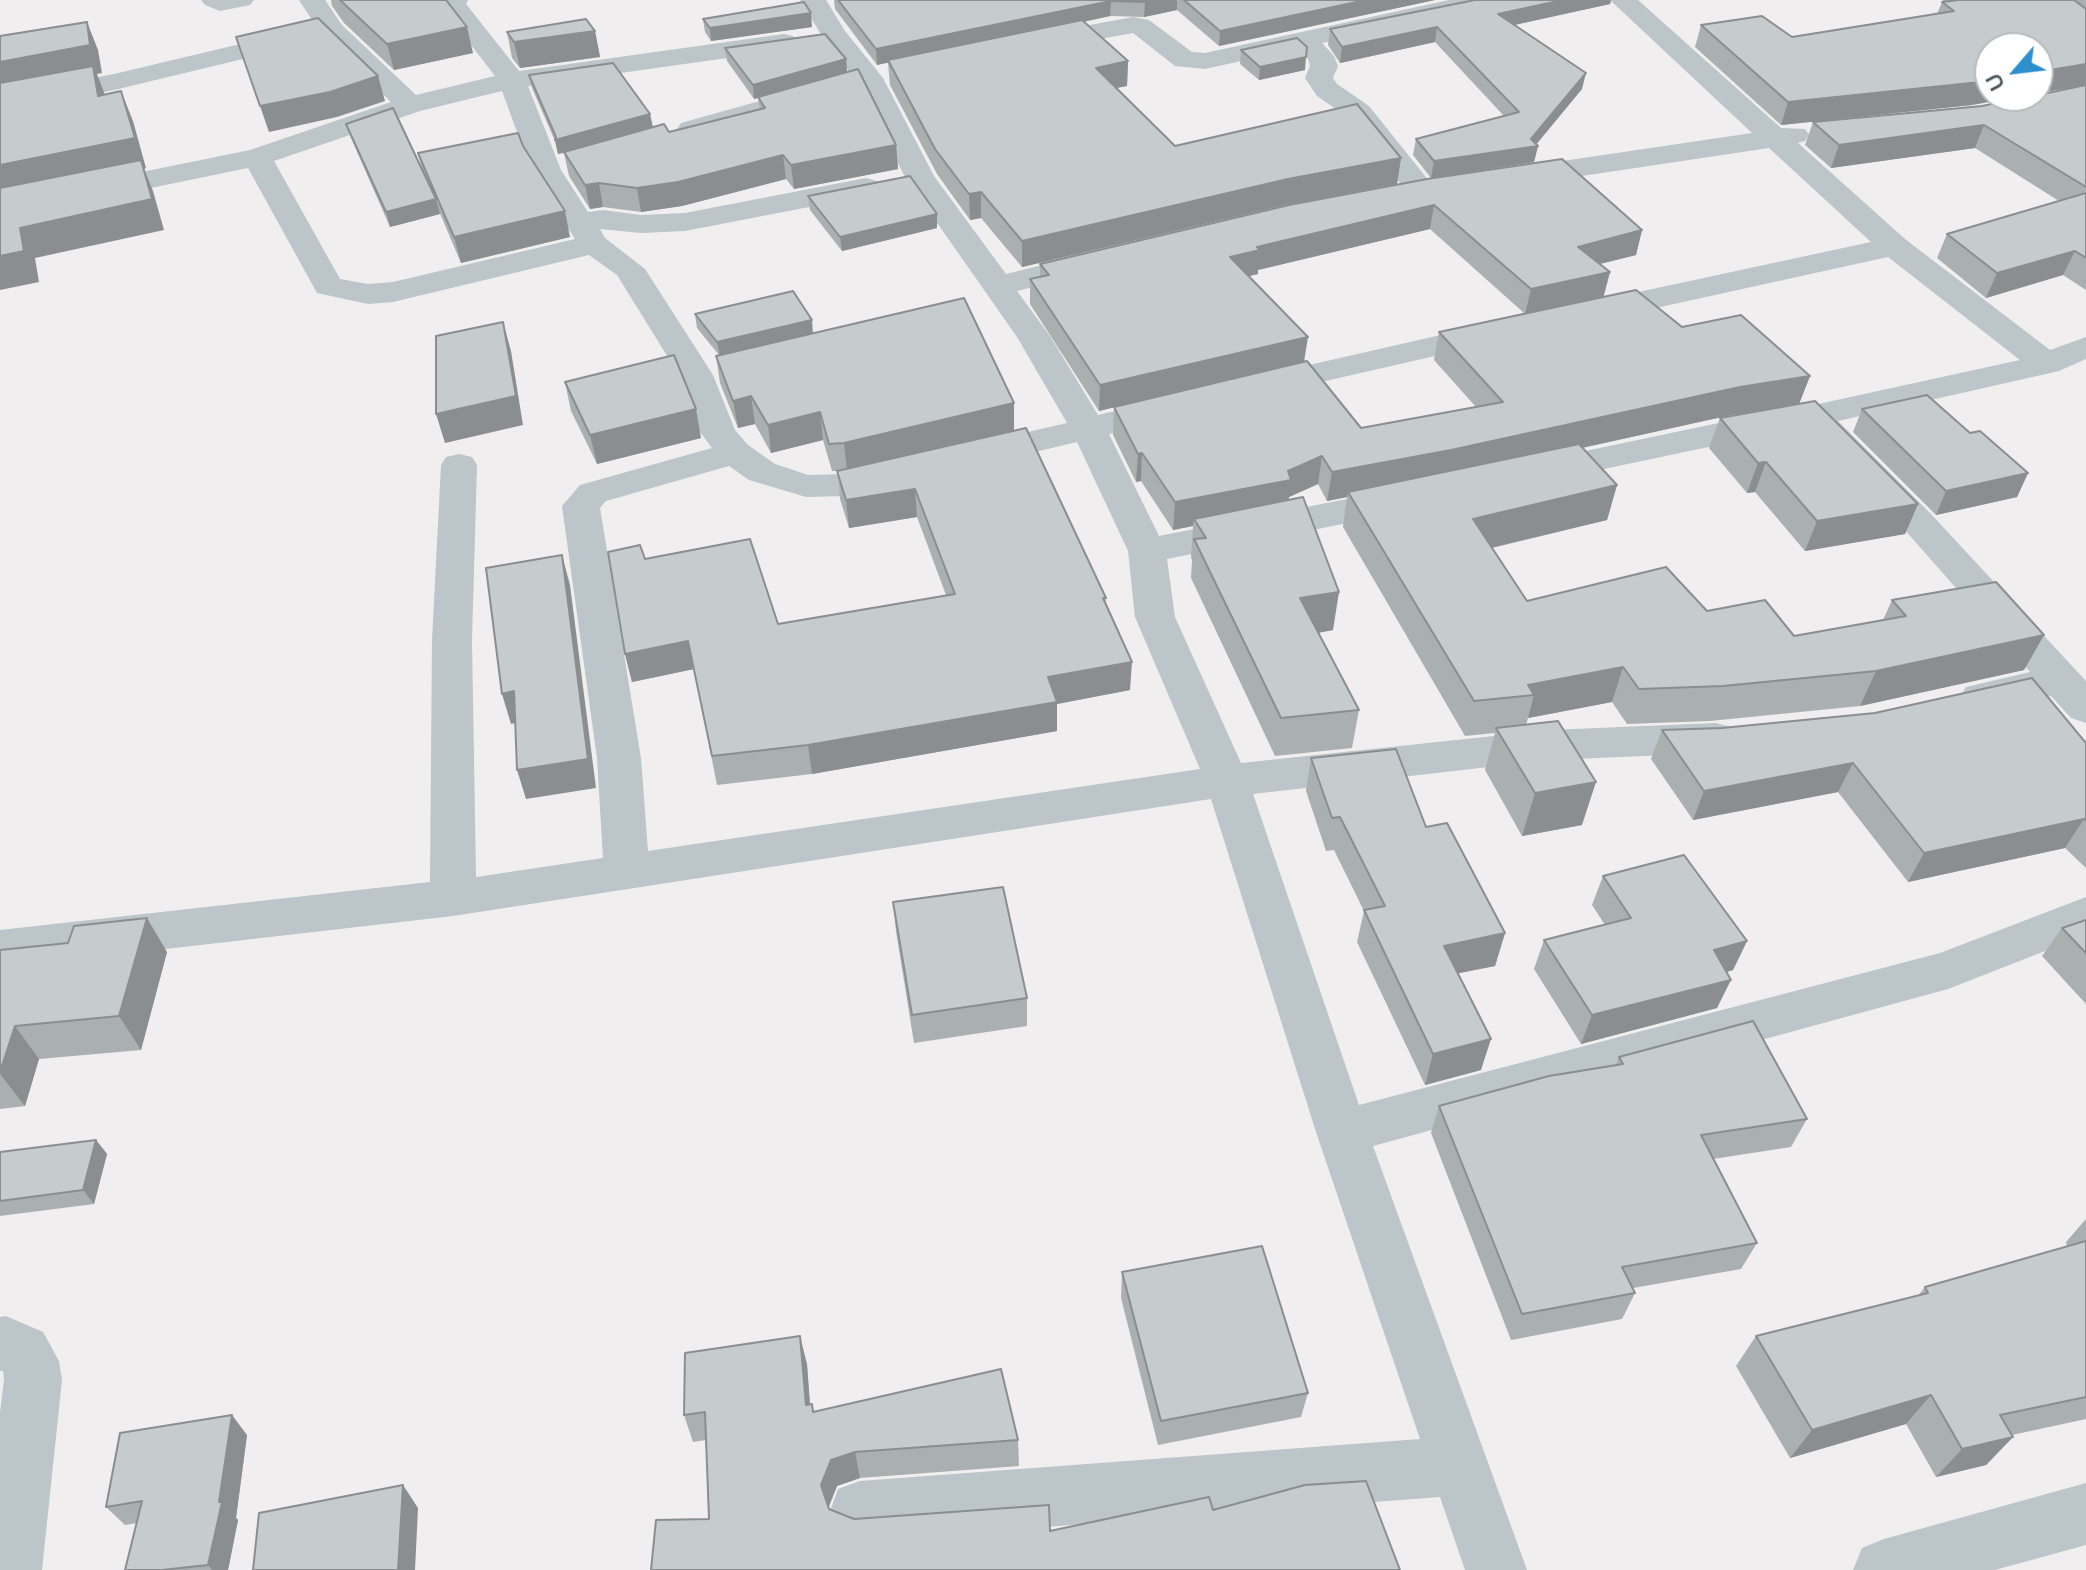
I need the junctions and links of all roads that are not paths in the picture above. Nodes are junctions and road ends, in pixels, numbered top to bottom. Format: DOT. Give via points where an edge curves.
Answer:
graph roads {
  1 [pos="214,0"];
  2 [pos="241,0"];
  3 [pos="312,0"];
  4 [pos="455,0"];
  5 [pos="813,0"];
  6 [pos="1493,0"];
  7 [pos="1623,0"];
  8 [pos="332,30"];
  9 [pos="834,35"];
  10 [pos="1300,38"];
  11 [pos="1018,47"];
  12 [pos="883,75"];
  13 [pos="512,80"];
  14 [pos="0,105"];
  15 [pos="410,105"];
  16 [pos="1819,132"];
  17 [pos="669,135"];
  18 [pos="1773,137"];
  19 [pos="257,157"];
  20 [pos="577,161"];
  21 [pos="546,170"];
  22 [pos="920,177"];
  23 [pos="1451,187"];
  24 [pos="1391,196"];
  25 [pos="0,210"];
  26 [pos="587,233"];
  27 [pos="1894,246"];
  28 [pos="1119,256"];
  29 [pos="996,299"];
  30 [pos="2086,347"];
  31 [pos="2047,364"];
  32 [pos="1813,416"];
  33 [pos="1089,429"];
  34 [pos="735,453"];
  35 [pos="459,465"];
  36 [pos="1506,479"];
  37 [pos="1431,495"];
  38 [pos="1147,551"];
  39 [pos="2073,694"];
  40 [pos="1937,707"];
  41 [pos="1755,734"];
  42 [pos="1227,781"];
  43 [pos="627,872"];
  44 [pos="453,898"];
  45 [pos="2086,915"];
  46 [pos="0,949"];
  47 [pos="1342,1132"];
  48 [pos="0,1344"];
  49 [pos="1459,1466"];
  50 [pos="860,1511"];
  51 [pos="2086,1514"];
  52 [pos="11,1570"];
  53 [pos="1496,1570"];
  54 [pos="1884,1570"];
  1 -- 2 [label="street"];
  3 -- 8 [label="street"];
  4 -- 13 [label="street" via="453,5"];
  5 -- 9 [label="street"];
  6 -- 10 [label="street"];
  7 -- 18 [label="street"];
  8 -- 14 [label="street"];
  8 -- 15 [label="street"];
  9 -- 12 [label="street"];
  9 -- 13 [label="street"];
  10 -- 11 [label="street" via="1198,62 1185,60 1133,25"];
  10 -- 23 [label="street" via="1321,56 1319,78 1327,90"];
  12 -- 17 [label="street"];
  12 -- 22 [label="street"];
  13 -- 15 [label="street"];
  13 -- 21 [label="street"];
  15 -- 19 [label="street"];
  16 -- 18 [label="street"];
  18 -- 23 [label="street"];
  18 -- 27 [label="street"];
  19 -- 25 [label="street"];
  19 -- 26 [label="street" via="328,286 368,294 393,292"];
  20 -- 21 [label="street"];
  21 -- 26 [label="street"];
  22 -- 26 [label="street" via="685,222 603,219"];
  22 -- 29 [label="street"];
  23 -- 24 [label="street"];
  26 -- 34 [label="street" via="629,269 711,371 718,432"];
  27 -- 31 [label="street"];
  27 -- 33 [label="street"];
  28 -- 29 [label="street"];
  29 -- 33 [label="street"];
  30 -- 31 [label="street"];
  31 -- 32 [label="street"];
  32 -- 36 [label="street"];
  32 -- 39 [label="street"];
  33 -- 34 [label="street" via="847,485 806,486 762,472"];
  33 -- 38 [label="street"];
  34 -- 43 [label="street" via="593,493 581,506 619,758"];
  35 -- 44 [label="street" via="452,640"];
  37 -- 38 [label="street"];
  38 -- 42 [label="street" via="1155,617"];
  39 -- 40 [label="street"];
  41 -- 42 [label="street" via="1550,745"];
  42 -- 43 [label="street"];
  42 -- 47 [label="street"];
  43 -- 44 [label="street"];
  44 -- 46 [label="street"];
  45 -- 47 [label="street" via="1948,970"];
  47 -- 49 [label="street"];
  48 -- 52 [label="street" via="23,1351 33,1380"];
  49 -- 50 [label="street"];
  49 -- 53 [label="street"];
  51 -- 54 [label="street"];
}
